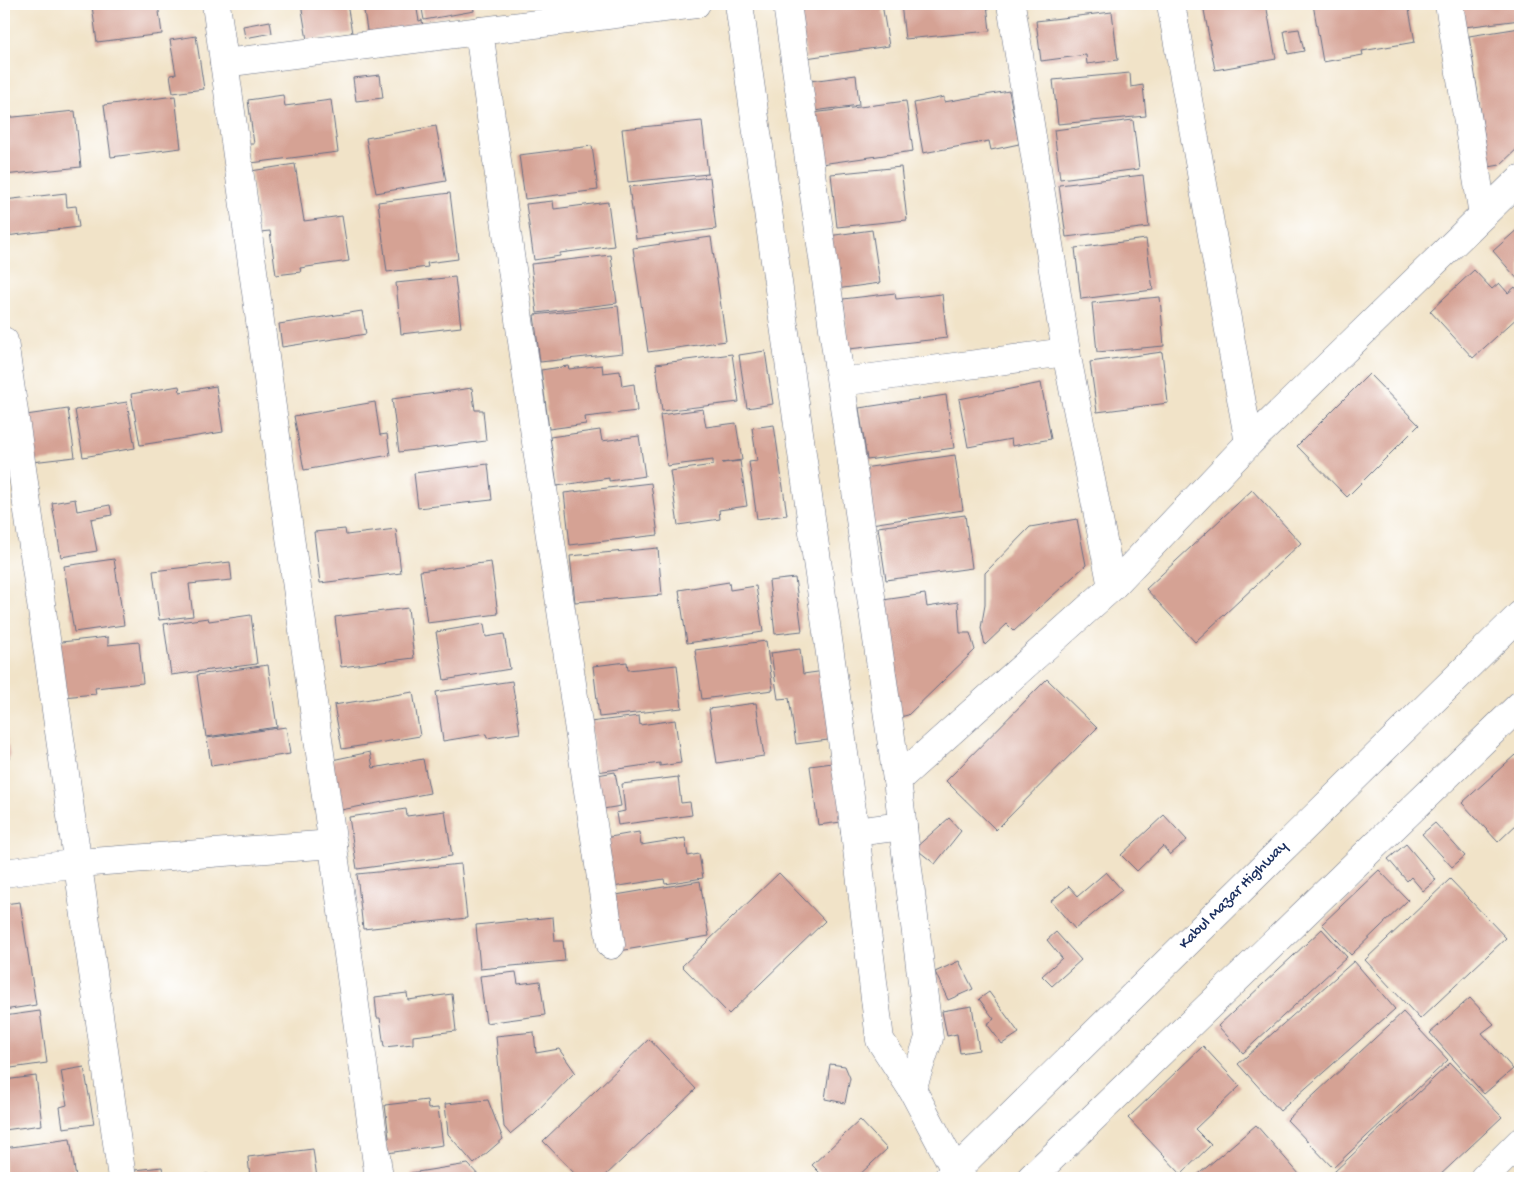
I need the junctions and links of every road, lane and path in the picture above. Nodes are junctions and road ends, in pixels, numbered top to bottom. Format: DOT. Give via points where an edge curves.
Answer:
graph roads {
  1 [pos="216,4"];
  2 [pos="696,4"];
  3 [pos="739,4"];
  4 [pos="787,4"];
  5 [pos="1011,4"];
  6 [pos="1171,4"];
  7 [pos="1449,4"];
  8 [pos="479,31"];
  9 [pos="224,63"];
  10 [pos="1520,179"];
  11 [pos="1483,214"];
  12 [pos="4,341"];
  13 [pos="1066,352"];
  14 [pos="841,382"];
  15 [pos="1249,443"];
  16 [pos="1112,587"];
  17 [pos="1520,615"];
  18 [pos="1520,706"];
  19 [pos="897,780"];
  20 [pos="903,826"];
  21 [pos="855,832"];
  22 [pos="332,844"];
  23 [pos="78,864"];
  24 [pos="4,873"];
  25 [pos="611,945"];
  26 [pos="912,1089"];
  27 [pos="1520,1142"];
  28 [pos="955,1176"];
  29 [pos="122,1178"];
  30 [pos="379,1178"];
  31 [pos="1031,1178"];
  32 [pos="1484,1178"];
  1 -- 9 [label="main road"];
  2 -- 8 [label="main road"];
  3 -- 21 [label="main road"];
  4 -- 14 [label="main road"];
  5 -- 13 [label="main road"];
  6 -- 15 [label="main road"];
  7 -- 11 [label="main road"];
  8 -- 9 [label="main road"];
  8 -- 25 [label="main road"];
  9 -- 22 [label="main road"];
  10 -- 11 [label="main road"];
  11 -- 15 [label="main road"];
  12 -- 23 [label="main road"];
  13 -- 14 [label="main road"];
  13 -- 16 [label="main road"];
  14 -- 19 [label="main road"];
  15 -- 16 [label="main road"];
  16 -- 19 [label="main road"];
  17 -- 28 [label="main road, Kabul Mazar Highway"];
  18 -- 31 [label="main road"];
  19 -- 20 [label="main road"];
  20 -- 21 [label="main road"];
  20 -- 26 [label="main road" via="929,1038"];
  21 -- 26 [label="main road" via="880,1040"];
  22 -- 23 [label="main road"];
  22 -- 30 [label="main road"];
  23 -- 24 [label="main road"];
  23 -- 29 [label="main road"];
  26 -- 28 [label="main road"];
  27 -- 32 [label="main road"];
}
